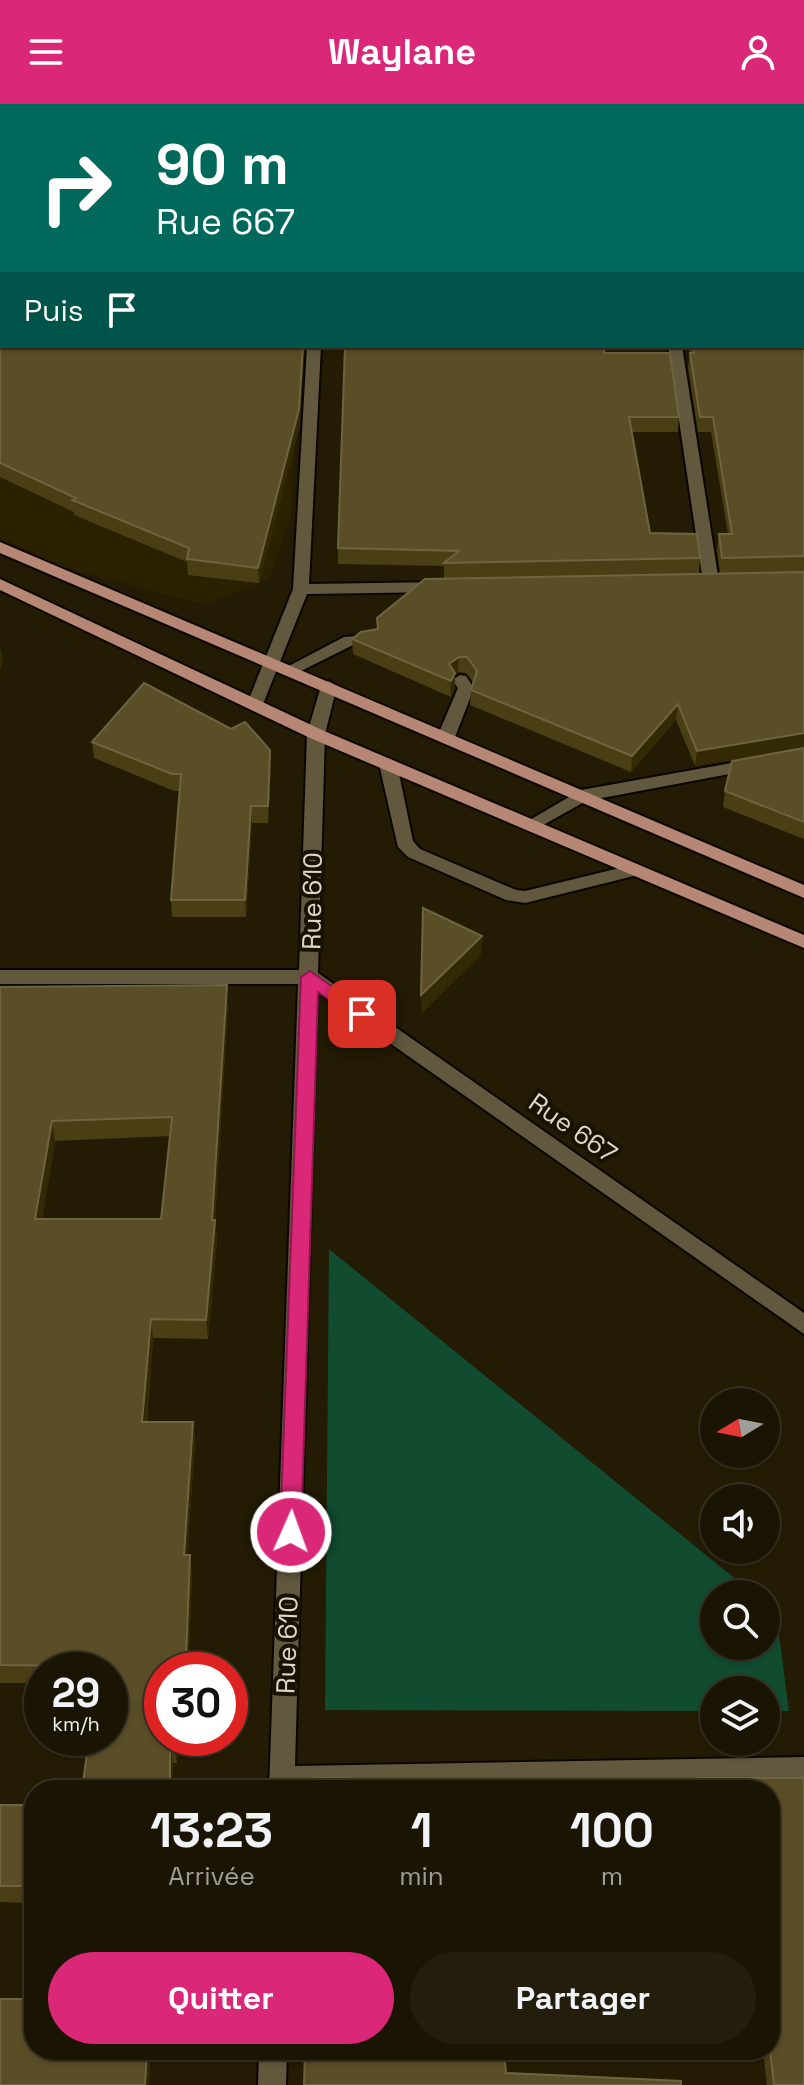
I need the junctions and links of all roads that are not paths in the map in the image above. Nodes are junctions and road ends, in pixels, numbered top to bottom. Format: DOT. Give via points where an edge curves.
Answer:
graph roads {
  1 [pos="314,348"];
  2 [pos="675,348"];
  3 [pos="0,547"];
  4 [pos="711,582"];
  5 [pos="0,584"];
  6 [pos="459,586"];
  7 [pos="301,589"];
  8 [pos="370,640"];
  9 [pos="283,666"];
  10 [pos="460,680"];
  11 [pos="329,686"];
  12 [pos="255,704"];
  13 [pos="316,734"];
  14 [pos="446,737"];
  15 [pos="804,755"];
  16 [pos="388,764"];
  17 [pos="581,796"];
  18 [pos="530,825"];
  19 [pos="636,870"];
  20 [pos="804,892"];
  21 [pos="804,942"];
  22 [pos="0,977"];
  23 [pos="310,977"];
  24 [pos="804,1325"];
  25 [pos="804,1769"];
  26 [pos="282,1780"];
  27 [pos="421,1780"];
  28 [pos="273,2060"];
  29 [pos="272,2085"];
  1 -- 7 [label="street"];
  2 -- 4 [label="street"];
  3 -- 9 [label="main road"];
  5 -- 12 [label="main road"];
  6 -- 7 [label="street"];
  7 -- 9 [label="street"];
  8 -- 9 [label="street" via="350,640"];
  9 -- 11 [label="main road"];
  9 -- 12 [label="street"];
  10 -- 14 [label="street" via="466,688"];
  11 -- 13 [label="street, Rue 610"];
  11 -- 14 [label="main road"];
  12 -- 13 [label="main road"];
  13 -- 16 [label="main road"];
  13 -- 23 [label="street, Rue 610"];
  14 -- 17 [label="main road"];
  15 -- 17 [label="street"];
  16 -- 18 [label="main road"];
  16 -- 19 [label="street" via="404,843 414,853 513,896"];
  17 -- 18 [label="street"];
  17 -- 20 [label="main road"];
  18 -- 19 [label="main road"];
  19 -- 21 [label="main road"];
  22 -- 23 [label="street"];
  23 -- 24 [label="street, Rue 667"];
  23 -- 26 [label="street, Rue 610"];
  25 -- 27 [label="street"];
  28 -- 29 [label="street"];
}
